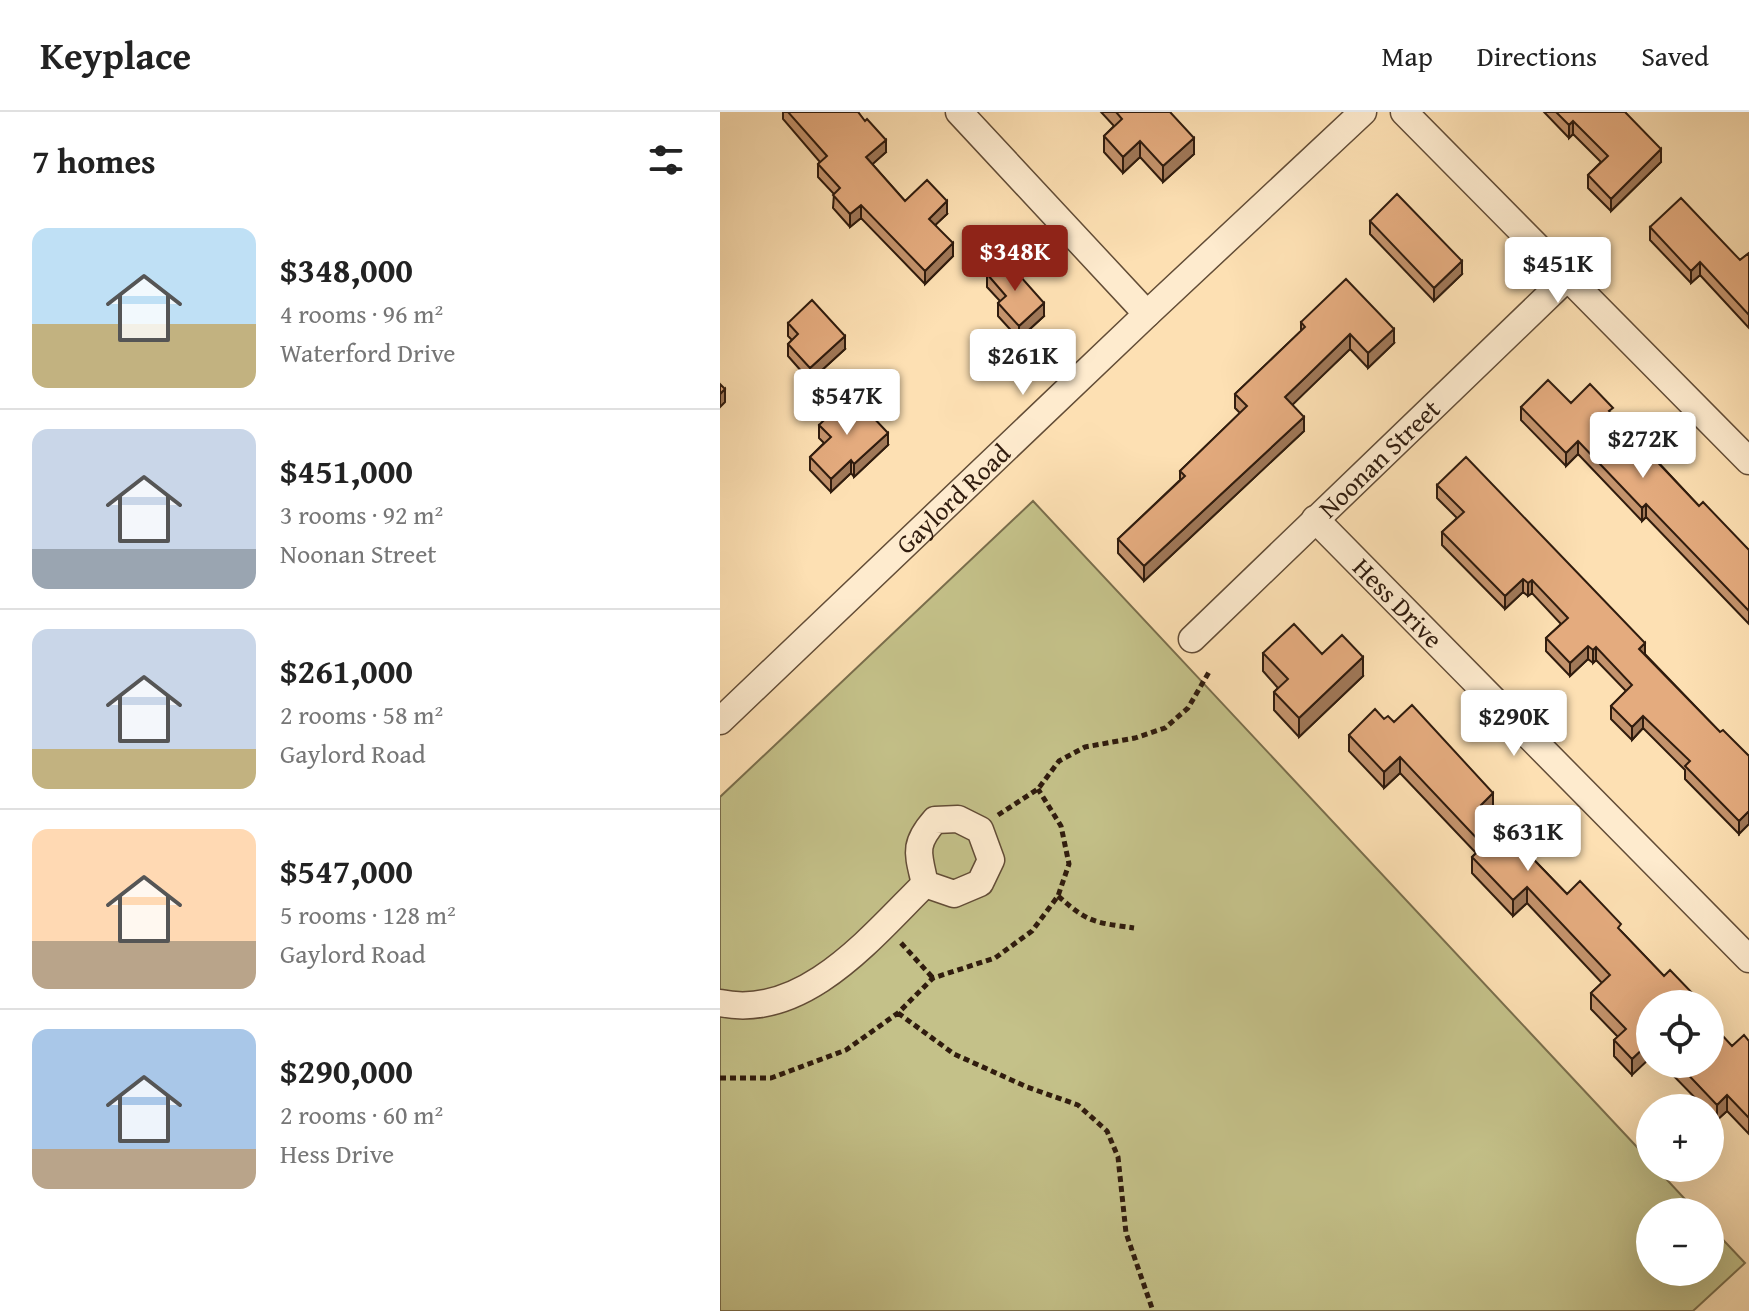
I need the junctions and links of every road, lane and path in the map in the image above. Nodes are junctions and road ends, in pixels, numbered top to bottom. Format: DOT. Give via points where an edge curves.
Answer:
graph roads {
  1 [pos="959,112"];
  2 [pos="1363,112"];
  3 [pos="1404,112"];
  4 [pos="1567,278"];
  5 [pos="1147,314"];
  6 [pos="1749,461"];
  7 [pos="1315,519"];
  8 [pos="1192,639"];
  9 [pos="1209,672"];
  10 [pos="720,721"];
  11 [pos="1038,789"];
  12 [pos="980,830"];
  13 [pos="925,884"];
  14 [pos="1058,896"];
  15 [pos="885,924"];
  16 [pos="1134,928"];
  17 [pos="1749,959"];
  18 [pos="933,978"];
  19 [pos="720,1003"];
  20 [pos="898,1013"];
  21 [pos="720,1078"];
  22 [pos="1153,1311"];
  1 -- 5 [label="street"];
  2 -- 5 [label="street, Gaylord Road"];
  3 -- 4 [label="street"];
  4 -- 6 [label="street"];
  4 -- 7 [label="street, Noonan Street"];
  5 -- 10 [label="street, Gaylord Road"];
  7 -- 8 [label="street, Noonan Street"];
  7 -- 17 [label="street, Hess Drive"];
  9 -- 11 [label="path" via="1188,708 1165,728 1085,747 1059,761"];
  11 -- 12 [label="path"];
  11 -- 14 [label="path" via="1061,826 1069,864"];
  12 -- 13 [label="street" via="991,860 980,883 954,894"];
  12 -- 13 [label="street" via="958,819 935,820 921,835 918,854"];
  13 -- 15 [label="street"];
  14 -- 16 [label="path" via="1082,917"];
  14 -- 18 [label="path" via="1032,931 995,958"];
  15 -- 18 [label="path"];
  15 -- 19 [label="street" via="805,988 769,1005"];
  18 -- 20 [label="path"];
  20 -- 21 [label="path" via="846,1050 783,1074"];
  20 -- 22 [label="path" via="954,1054 1078,1105 1107,1131 1118,1157 1126,1233"];
}
